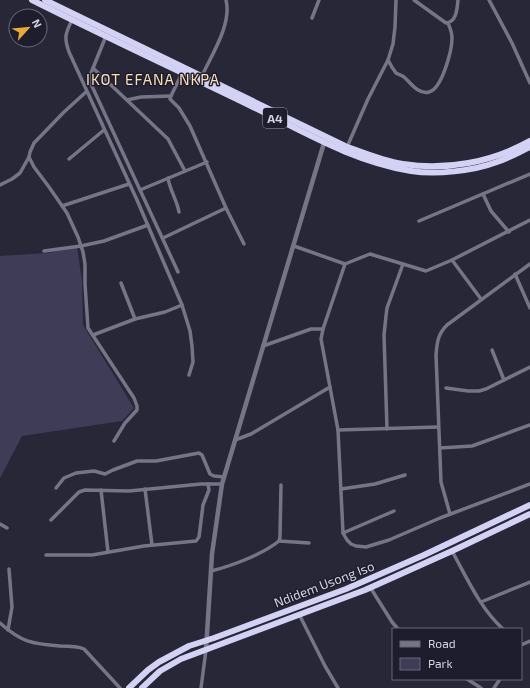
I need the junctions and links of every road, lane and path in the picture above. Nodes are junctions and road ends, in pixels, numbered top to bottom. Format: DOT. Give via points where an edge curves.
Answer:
graph roads {
  1 [pos="32,0"];
  2 [pos="45,0"];
  3 [pos="226,0"];
  4 [pos="319,0"];
  5 [pos="396,0"];
  6 [pos="414,0"];
  7 [pos="458,0"];
  8 [pos="489,0"];
  9 [pos="312,18"];
  10 [pos="72,20"];
  11 [pos="448,23"];
  12 [pos="106,36"];
  13 [pos="388,60"];
  14 [pos="94,68"];
  15 [pos="182,73"];
  16 [pos="202,76"];
  17 [pos="530,83"];
  18 [pos="86,92"];
  19 [pos="170,96"];
  20 [pos="127,100"];
  21 [pos="104,130"];
  22 [pos="530,141"];
  23 [pos="324,143"];
  24 [pos="347,147"];
  25 [pos="530,147"];
  26 [pos="29,157"];
  27 [pos="69,159"];
  28 [pos="207,162"];
  29 [pos="185,171"];
  30 [pos="530,174"];
  31 [pos="168,178"];
  32 [pos="129,184"];
  33 [pos="0,185"];
  34 [pos="140,190"];
  35 [pos="483,194"];
  36 [pos="62,206"];
  37 [pos="226,208"];
  38 [pos="179,212"];
  39 [pos="530,220"];
  40 [pos="419,221"];
  41 [pos="148,225"];
  42 [pos="509,232"];
  43 [pos="162,238"];
  44 [pos="244,244"];
  45 [pos="81,246"];
  46 [pos="294,246"];
  47 [pos="44,251"];
  48 [pos="452,260"];
  49 [pos="345,264"];
  50 [pos="403,264"];
  51 [pos="530,264"];
  52 [pos="178,272"];
  53 [pos="515,274"];
  54 [pos="121,283"];
  55 [pos="481,299"];
  56 [pos="182,305"];
  57 [pos="530,308"];
  58 [pos="135,319"];
  59 [pos="323,329"];
  60 [pos="92,335"];
  61 [pos="263,346"];
  62 [pos="492,350"];
  63 [pos="530,368"];
  64 [pos="189,375"];
  65 [pos="504,380"];
  66 [pos="330,387"];
  67 [pos="446,388"];
  68 [pos="530,425"];
  69 [pos="438,427"];
  70 [pos="387,429"];
  71 [pos="338,430"];
  72 [pos="114,441"];
  73 [pos="234,441"];
  74 [pos="440,448"];
  75 [pos="224,476"];
  76 [pos="405,476"];
  77 [pos="208,484"];
  78 [pos="222,484"];
  79 [pos="530,484"];
  80 [pos="281,485"];
  81 [pos="56,488"];
  82 [pos="145,489"];
  83 [pos="342,489"];
  84 [pos="101,490"];
  85 [pos="530,505"];
  86 [pos="394,512"];
  87 [pos="450,514"];
  88 [pos="530,514"];
  89 [pos="51,520"];
  90 [pos="0,524"];
  91 [pos="7,528"];
  92 [pos="343,533"];
  93 [pos="279,540"];
  94 [pos="309,543"];
  95 [pos="152,545"];
  96 [pos="452,551"];
  97 [pos="108,552"];
  98 [pos="46,555"];
  99 [pos="9,569"];
  100 [pos="211,571"];
  101 [pos="530,582"];
  102 [pos="370,587"];
  103 [pos="482,602"];
  104 [pos="299,614"];
  105 [pos="0,623"];
  106 [pos="397,628"];
  107 [pos="502,628"];
  108 [pos="8,630"];
  109 [pos="206,640"];
  110 [pos="206,650"];
  111 [pos="469,680"];
  112 [pos="120,688"];
  113 [pos="129,688"];
  114 [pos="142,688"];
  115 [pos="201,688"];
  116 [pos="338,688"];
  117 [pos="481,688"];
  1 -- 10 [label="highway, A4"];
  2 -- 16 [label="highway, A4"];
  3 -- 16 [label="street" via="228,18"];
  4 -- 9 [label="street"];
  5 -- 13 [label="street" via="393,44"];
  6 -- 11 [label="street"];
  7 -- 11 [label="street" via="454,19"];
  8 -- 17 [label="street"];
  10 -- 12 [label="highway, A4"];
  10 -- 18 [label="street" via="65,34 66,43"];
  11 -- 13 [label="street" via="452,37 450,49 439,84 432,91 426,93 414,88 404,77 397,74"];
  12 -- 14 [label="street"];
  12 -- 15 [label="highway, A4"];
  13 -- 24 [label="street"];
  14 -- 20 [label="street"];
  14 -- 34 [label="street" via="90,79 93,88"];
  15 -- 19 [label="street"];
  15 -- 23 [label="highway, A4"];
  16 -- 24 [label="highway, A4"];
  18 -- 21 [label="street"];
  18 -- 26 [label="street" via="34,143"];
  19 -- 20 [label="street"];
  19 -- 28 [label="street" via="190,126"];
  20 -- 29 [label="street" via="168,139"];
  21 -- 27 [label="street"];
  21 -- 32 [label="street"];
  22 -- 24 [label="highway, A4" via="487,158 442,166 404,164"];
  23 -- 25 [label="highway, A4" via="373,163 412,171 437,172 460,171 496,163"];
  23 -- 46 [label="street"];
  26 -- 33 [label="street" via="20,172"];
  26 -- 36 [label="street"];
  28 -- 29 [label="street"];
  28 -- 37 [label="street"];
  29 -- 31 [label="street"];
  30 -- 35 [label="street"];
  31 -- 34 [label="street"];
  31 -- 38 [label="street"];
  32 -- 36 [label="street"];
  32 -- 41 [label="street"];
  34 -- 43 [label="street"];
  35 -- 40 [label="street"];
  35 -- 42 [label="street" via="491,212"];
  36 -- 45 [label="street"];
  37 -- 43 [label="street"];
  37 -- 44 [label="street"];
  39 -- 42 [label="street"];
  41 -- 45 [label="street" via="104,241"];
  41 -- 56 [label="street"];
  42 -- 48 [label="street"];
  43 -- 52 [label="street"];
  45 -- 47 [label="street"];
  45 -- 60 [label="street" via="85,264 88,324"];
  46 -- 49 [label="street"];
  46 -- 61 [label="street"];
  48 -- 50 [label="street" via="426,271"];
  48 -- 55 [label="street"];
  49 -- 50 [label="street" via="370,254"];
  49 -- 59 [label="street"];
  50 -- 70 [label="street" via="386,316 384,335"];
  51 -- 53 [label="street"];
  53 -- 55 [label="street"];
  53 -- 57 [label="street"];
  54 -- 58 [label="street"];
  55 -- 69 [label="street" via="439,334 436,355"];
  56 -- 58 [label="street"];
  56 -- 64 [label="street" via="192,346 193,362"];
  58 -- 60 [label="street"];
  59 -- 61 [label="street" via="311,329"];
  59 -- 66 [label="street" via="321,346"];
  60 -- 72 [label="street" via="137,406 137,410"];
  61 -- 73 [label="street"];
  62 -- 65 [label="street"];
  63 -- 65 [label="street"];
  65 -- 67 [label="street" via="479,391"];
  66 -- 71 [label="street"];
  66 -- 73 [label="street" via="251,434"];
  68 -- 74 [label="street" via="472,446"];
  69 -- 70 [label="street"];
  69 -- 74 [label="street"];
  70 -- 71 [label="street"];
  71 -- 83 [label="street"];
  73 -- 75 [label="street"];
  74 -- 87 [label="street" via="441,482"];
  75 -- 78 [label="street"];
  75 -- 81 [label="street" via="210,474 199,453 137,462 105,474 94,471 76,473 64,478"];
  76 -- 83 [label="street"];
  77 -- 78 [label="street"];
  77 -- 82 [label="street"];
  77 -- 95 [label="street" via="202,505 198,539"];
  78 -- 100 [label="street"];
  79 -- 87 [label="street"];
  80 -- 93 [label="street"];
  82 -- 84 [label="street"];
  82 -- 95 [label="street"];
  83 -- 92 [label="street"];
  84 -- 89 [label="street" via="80,492"];
  84 -- 97 [label="street"];
  85 -- 109 [label="highway, Ndidem Usong Iso" via="424,556 346,589"];
  86 -- 92 [label="street"];
  87 -- 92 [label="street" via="366,547 351,544"];
  88 -- 96 [label="highway, Ndidem Usong Iso"];
  90 -- 91 [label="street"];
  93 -- 94 [label="street"];
  93 -- 100 [label="street" via="235,564"];
  95 -- 97 [label="street"];
  96 -- 102 [label="highway, Ndidem Usong Iso"];
  96 -- 103 [label="street"];
  97 -- 98 [label="street" via="92,555"];
  99 -- 108 [label="street" via="12,607"];
  100 -- 109 [label="street"];
  101 -- 103 [label="street"];
  102 -- 104 [label="highway, Ndidem Usong Iso"];
  102 -- 106 [label="street"];
  103 -- 107 [label="street"];
  104 -- 110 [label="highway, Ndidem Usong Iso"];
  104 -- 116 [label="street"];
  105 -- 108 [label="street"];
  108 -- 112 [label="street" via="34,644 84,649"];
  109 -- 110 [label="street"];
  109 -- 113 [label="highway, Ndidem Usong Iso" via="159,662"];
  110 -- 114 [label="highway, Ndidem Usong Iso" via="168,666"];
  110 -- 115 [label="street"];
  111 -- 117 [label="street"];
}
